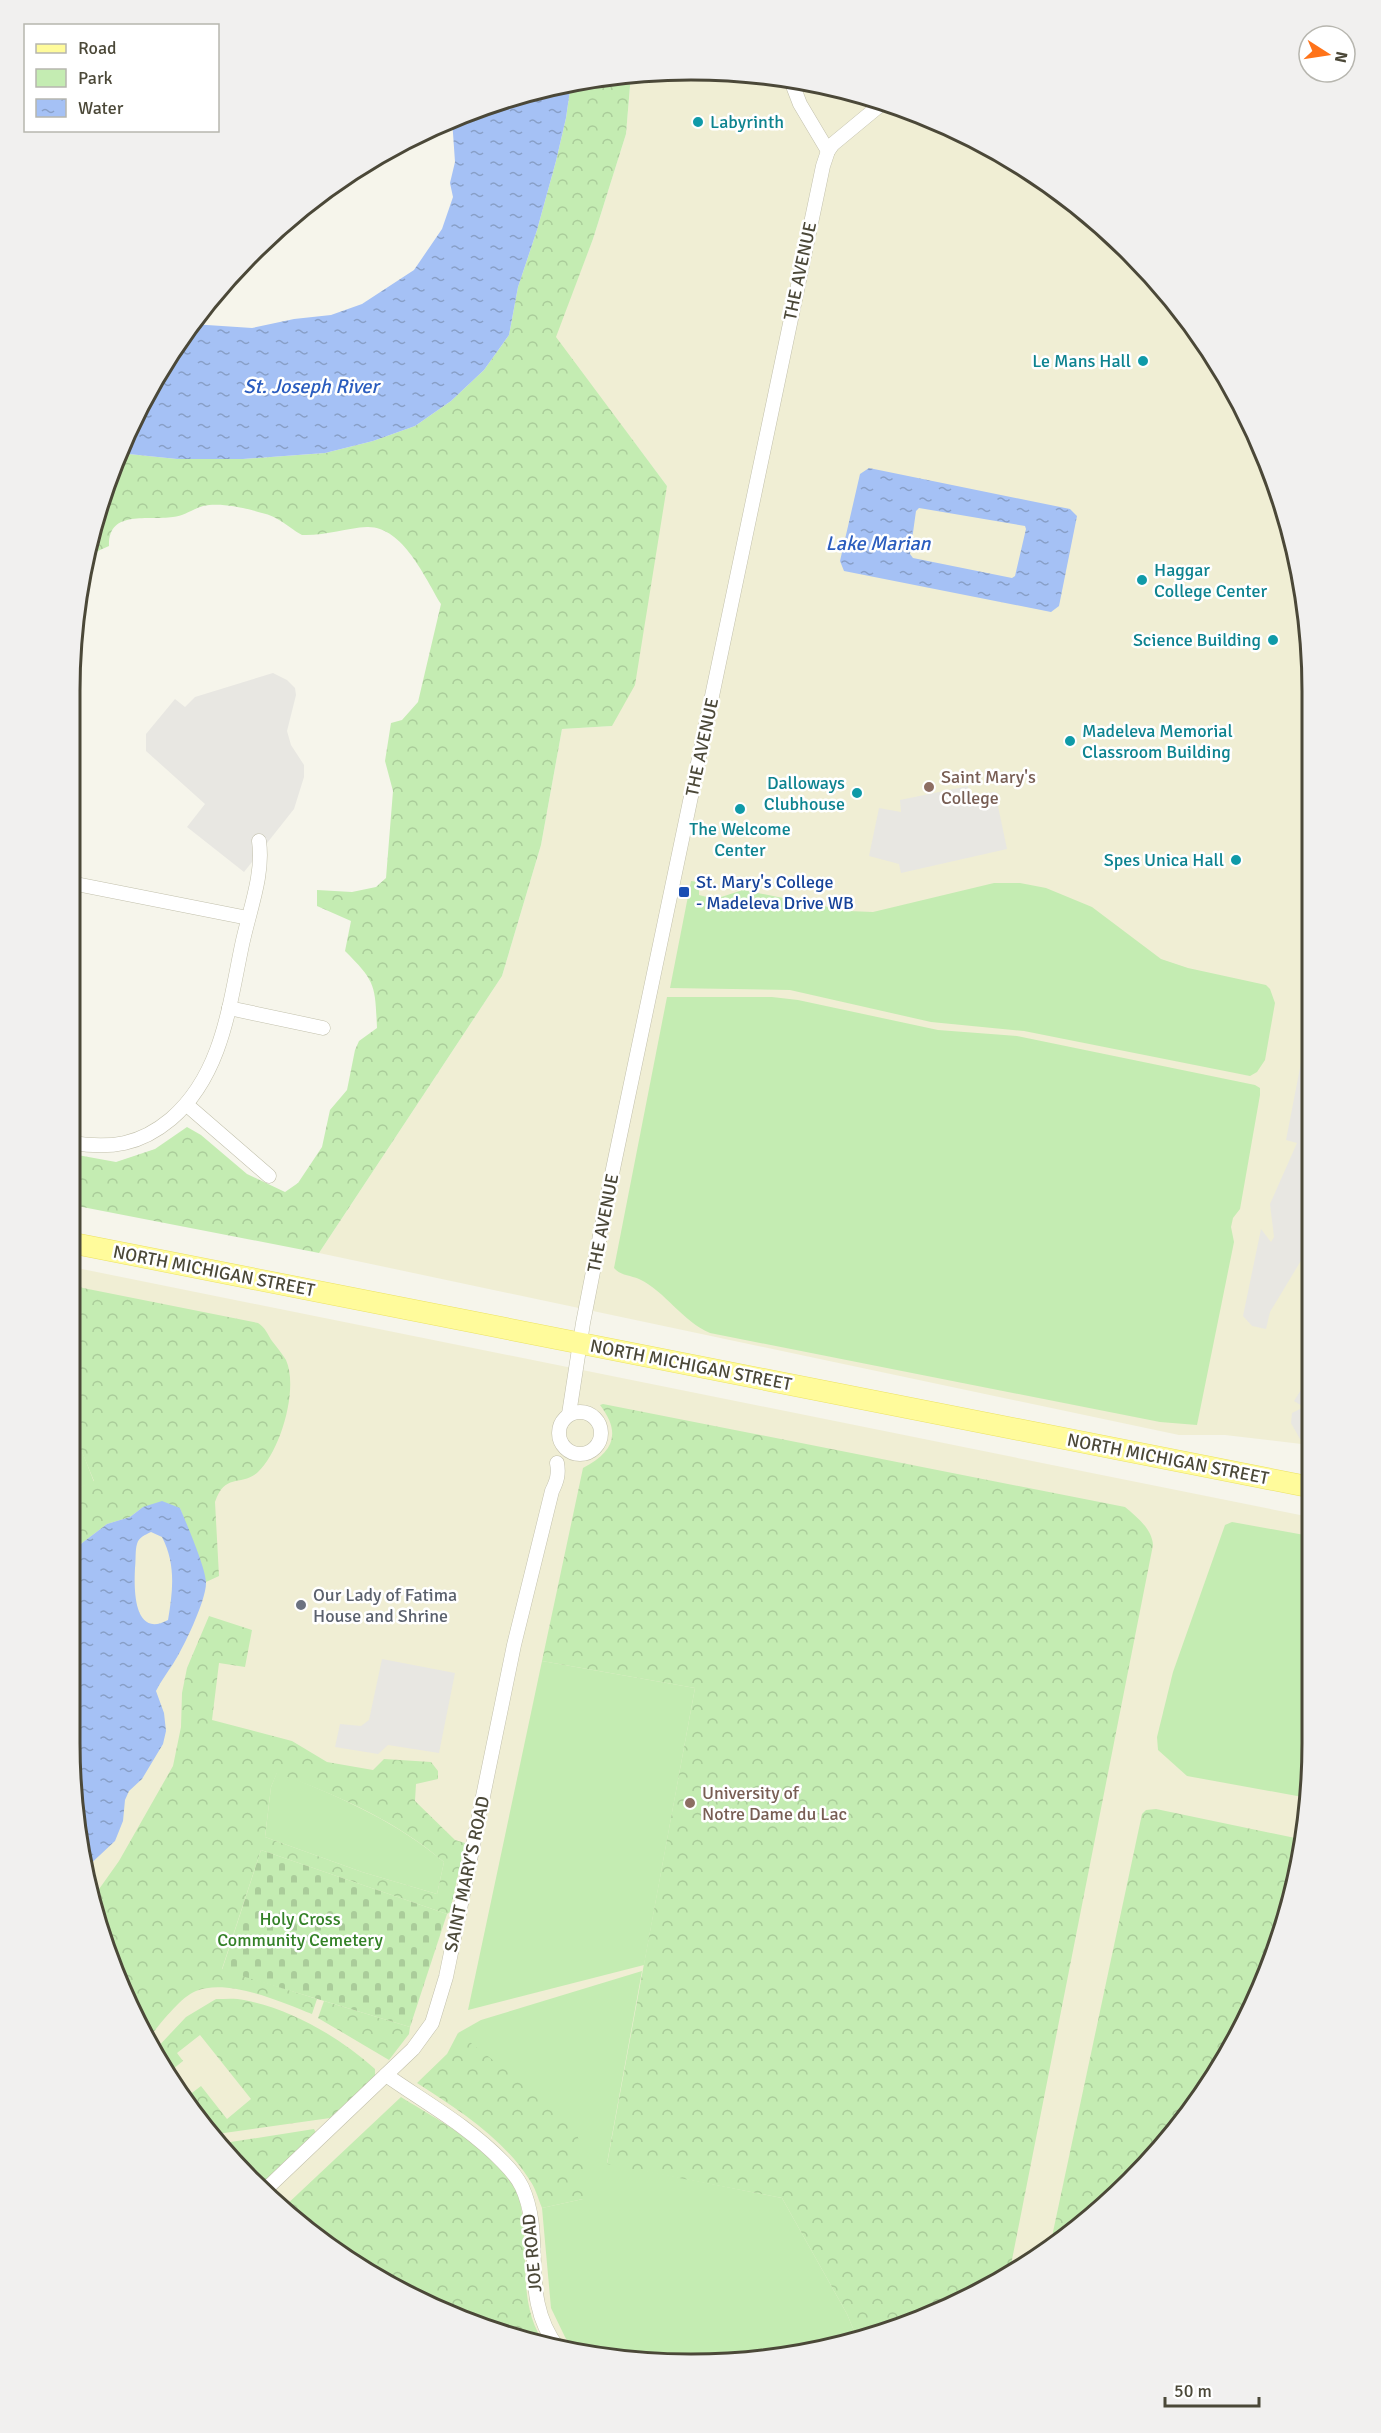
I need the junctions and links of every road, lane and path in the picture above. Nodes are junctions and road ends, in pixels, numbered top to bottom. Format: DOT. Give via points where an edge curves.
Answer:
graph roads {
  1 [pos="794,89"];
  2 [pos="876,109"];
  3 [pos="828,151"];
  4 [pos="259,841"];
  5 [pos="80,885"];
  6 [pos="248,918"];
  7 [pos="229,1008"];
  8 [pos="323,1028"];
  9 [pos="187,1105"];
  10 [pos="80,1144"];
  11 [pos="269,1176"];
  12 [pos="80,1245"];
  13 [pos="580,1343"];
  14 [pos="569,1414"];
  15 [pos="562,1445"];
  16 [pos="1302,1485"];
  17 [pos="386,2075"];
  18 [pos="270,2186"];
  19 [pos="549,2337"];
  1 -- 3 [label="street"];
  2 -- 3 [label="street"];
  3 -- 13 [label="street, THE AVENUE" via="778,376"];
  4 -- 6 [label="street" via="259,870"];
  5 -- 6 [label="street"];
  6 -- 7 [label="street"];
  7 -- 8 [label="street"];
  7 -- 9 [label="street" via="212,1065"];
  9 -- 10 [label="street" via="165,1124 130,1142 114,1146"];
  9 -- 11 [label="street"];
  12 -- 13 [label="main road, NORTH MICHIGAN STREET"];
  13 -- 14 [label="street, SAINT MARY'S ROAD"];
  13 -- 16 [label="main road, NORTH MICHIGAN STREET"];
  14 -- 15 [label="street, SAINT MARY'S ROAD" via="560,1425"];
  14 -- 15 [label="street" via="583,1411 595,1417 600,1423 601,1437 594,1449 581,1454"];
  15 -- 17 [label="street, SAINT MARY'S ROAD" via="549,1480 552,1491 514,1645 446,1977 425,2035"];
  17 -- 18 [label="street, SAINT MARY'S ROAD"];
  17 -- 19 [label="street, JOE ROAD" via="462,2125 516,2175 530,2212 539,2315"];
}
